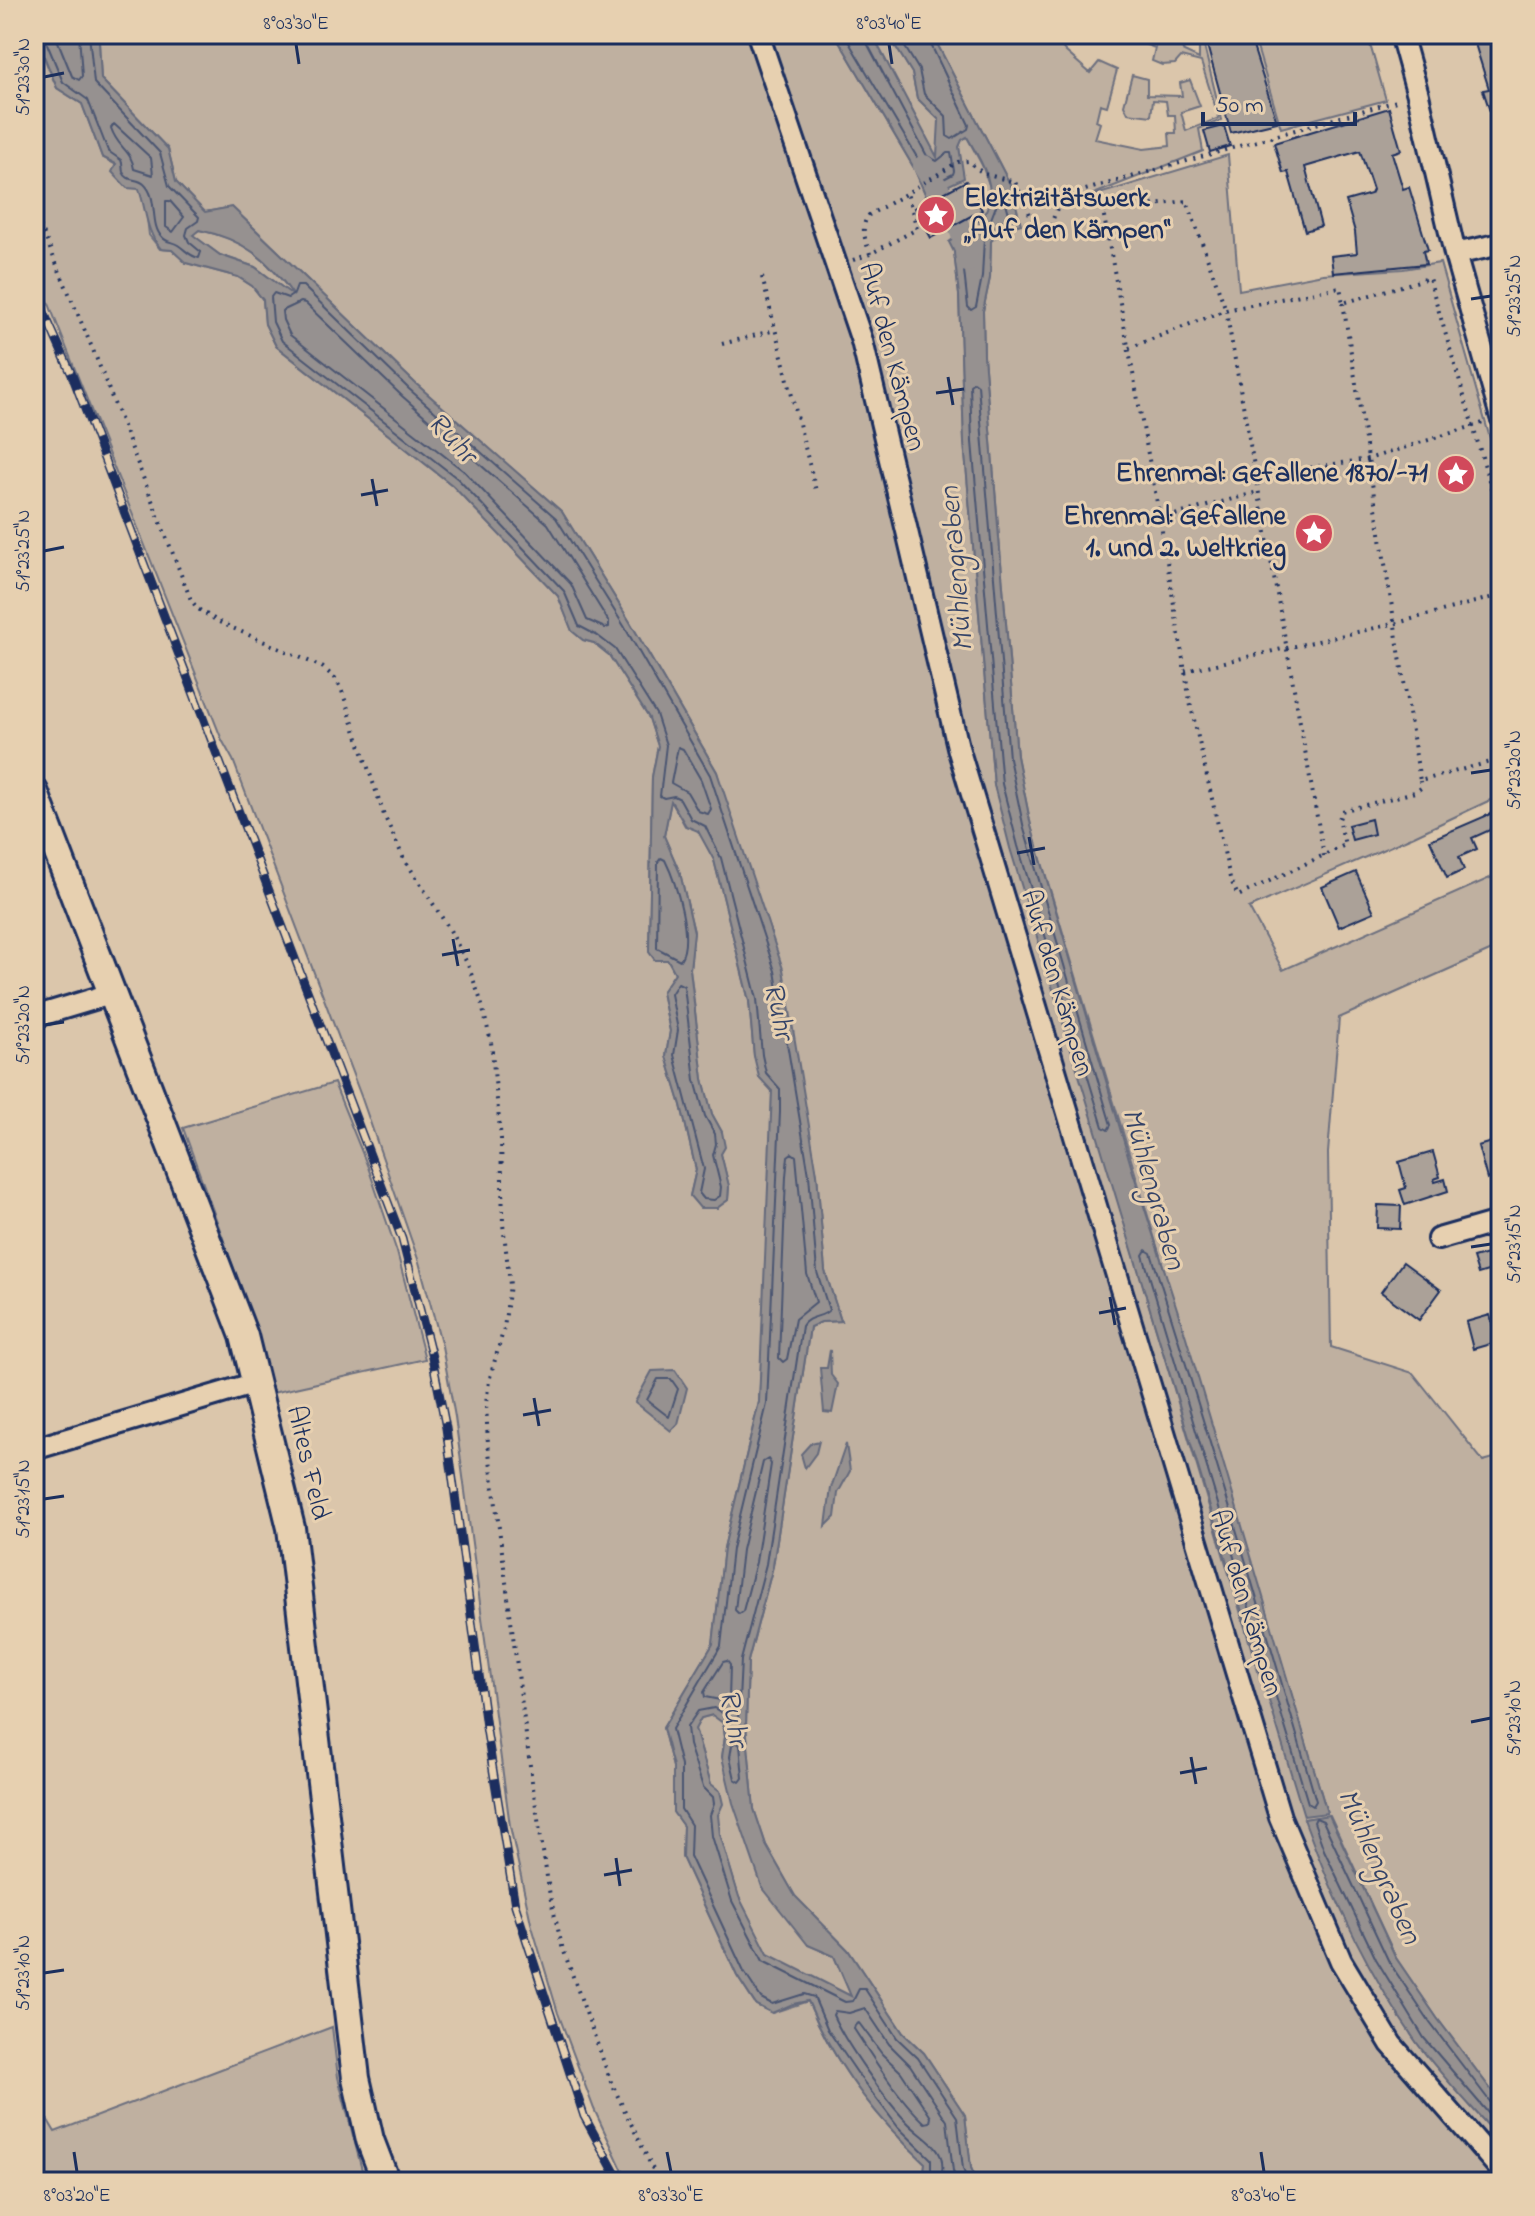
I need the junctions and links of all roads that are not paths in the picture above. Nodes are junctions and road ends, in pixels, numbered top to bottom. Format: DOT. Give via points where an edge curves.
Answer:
graph roads {
  1 [pos="758,34"];
  2 [pos="1401,34"];
  3 [pos="1501,244"];
  4 [pos="1455,254"];
  5 [pos="1501,417"];
  6 [pos="34,791"];
  7 [pos="114,993"];
  8 [pos="34,1017"];
  9 [pos="1501,1221"];
  10 [pos="1438,1239"];
  11 [pos="256,1383"];
  12 [pos="34,1449"];
  13 [pos="1501,2170"];
  14 [pos="386,2182"];
  1 -- 13 [label="street, Auf den Kämpen" via="862,341 963,765 1280,1817 1341,1961 1391,2044"];
  2 -- 4 [label="street"];
  3 -- 4 [label="street"];
  4 -- 5 [label="street"];
  6 -- 7 [label="main road, Altes Feld"];
  7 -- 8 [label="street"];
  7 -- 11 [label="main road, Altes Feld" via="244,1336"];
  9 -- 10 [label="street"];
  11 -- 12 [label="street"];
  11 -- 14 [label="main road, Altes Feld" via="291,1528 356,2078"];
}
